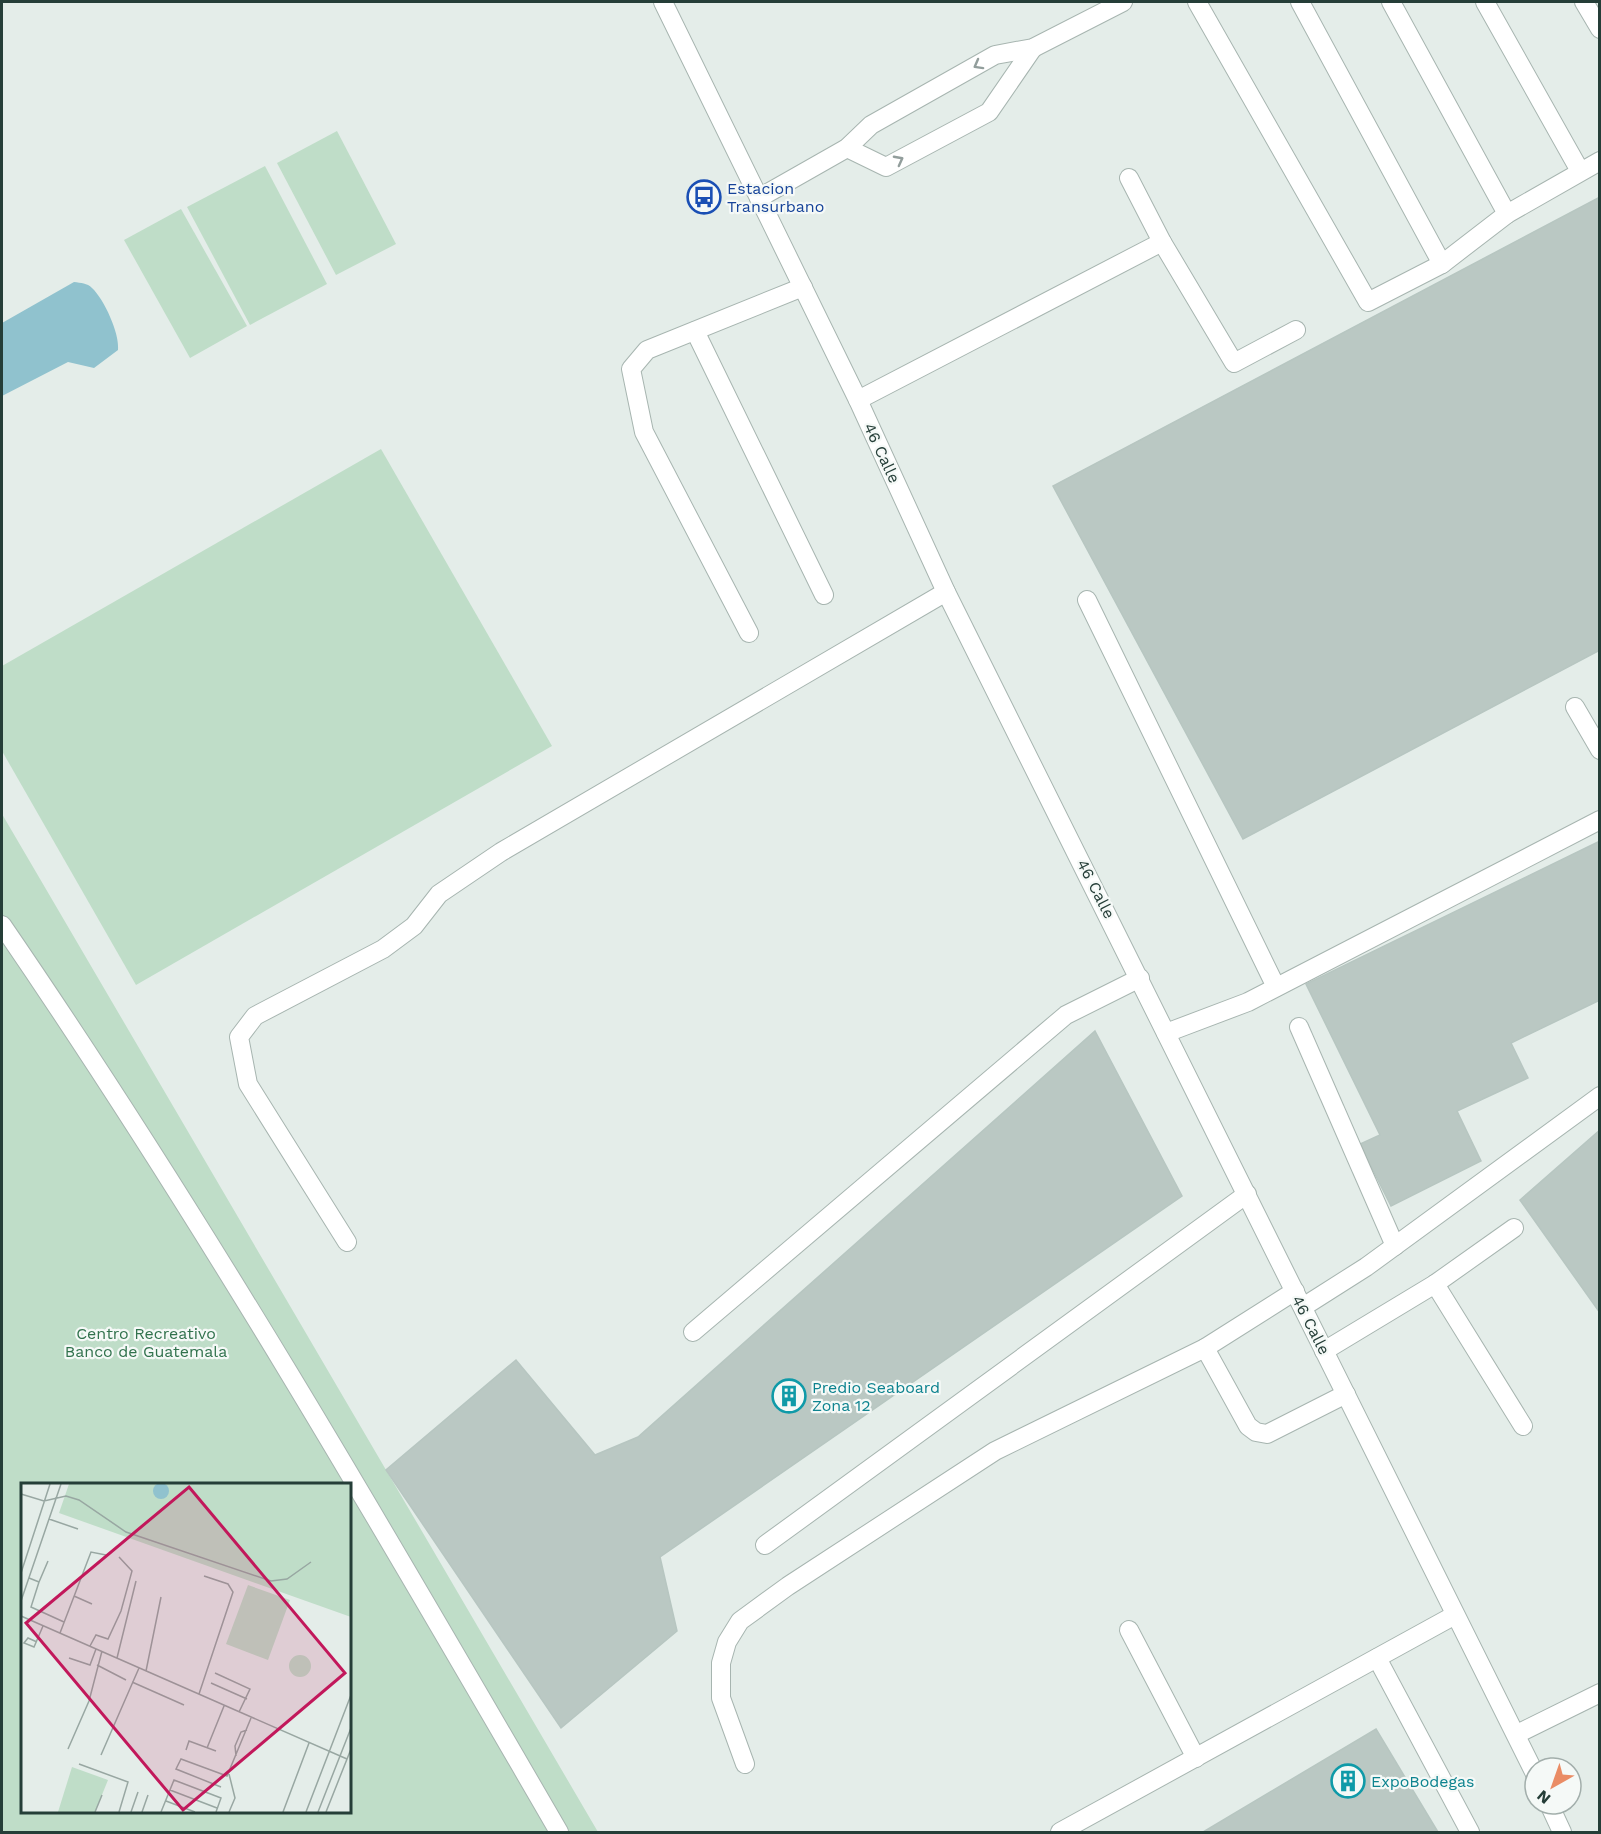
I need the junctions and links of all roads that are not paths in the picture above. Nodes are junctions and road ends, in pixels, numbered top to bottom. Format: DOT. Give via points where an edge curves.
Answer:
graph roads {
  1 [pos="663,2"];
  2 [pos="1123,2"];
  3 [pos="1197,2"];
  4 [pos="1300,2"];
  5 [pos="1391,2"];
  6 [pos="1485,2"];
  7 [pos="1584,2"];
  8 [pos="1599,29"];
  9 [pos="1033,48"];
  10 [pos="847,148"];
  11 [pos="1599,161"];
  12 [pos="1580,171"];
  13 [pos="1129,178"];
  14 [pos="759,198"];
  15 [pos="1508,214"];
  16 [pos="1162,242"];
  17 [pos="1442,264"];
  18 [pos="803,287"];
  19 [pos="1296,330"];
  20 [pos="695,331"];
  21 [pos="858,400"];
  22 [pos="946,592"];
  23 [pos="824,596"];
  24 [pos="1087,600"];
  25 [pos="749,633"];
  26 [pos="1575,706"];
  27 [pos="1599,750"];
  28 [pos="1599,820"];
  29 [pos="2,925"];
  30 [pos="1140,978"];
  31 [pos="1275,987"];
  32 [pos="1299,1027"];
  33 [pos="1166,1033"];
  34 [pos="1599,1096"];
  35 [pos="1247,1194"];
  36 [pos="1514,1228"];
  37 [pos="347,1242"];
  38 [pos="1395,1246"];
  39 [pos="1435,1284"];
  40 [pos="1299,1299"];
  41 [pos="693,1332"];
  42 [pos="1204,1348"];
  43 [pos="1324,1351"];
  44 [pos="1346,1394"];
  45 [pos="1523,1426"];
  46 [pos="765,1545"];
  47 [pos="1455,1615"];
  48 [pos="1129,1630"];
  49 [pos="1377,1658"];
  50 [pos="1599,1693"];
  51 [pos="1517,1734"];
  52 [pos="1527,1756"];
  53 [pos="1196,1758"];
  54 [pos="745,1764"];
  55 [pos="1554,1816"];
  56 [pos="559,1833"];
  57 [pos="1060,1833"];
  58 [pos="1470,1833"];
  59 [pos="1562,1833"];
  1 -- 14 [label="street, 46 Calle"];
  2 -- 9 [label="street"];
  3 -- 17 [label="street" via="1368,302"];
  4 -- 17 [label="street"];
  5 -- 15 [label="street"];
  6 -- 12 [label="street"];
  7 -- 8 [label="street"];
  9 -- 10 [label="street, one-way" via="995,55 872,125"];
  10 -- 9 [label="street, one-way" via="886,167 978,118 989,112"];
  10 -- 14 [label="street"];
  11 -- 12 [label="street"];
  12 -- 15 [label="street"];
  13 -- 16 [label="street"];
  14 -- 18 [label="street, 46 Calle"];
  15 -- 17 [label="street"];
  16 -- 19 [label="street" via="1234,363"];
  16 -- 21 [label="street"];
  18 -- 20 [label="street"];
  18 -- 21 [label="street, 46 Calle"];
  20 -- 23 [label="street"];
  20 -- 25 [label="street" via="647,350 631,369 644,432"];
  21 -- 22 [label="street, 46 Calle"];
  22 -- 30 [label="street, 46 Calle"];
  22 -- 37 [label="street" via="501,852 439,894 414,926 383,949 255,1016 239,1037 249,1084"];
  24 -- 31 [label="street"];
  26 -- 27 [label="street"];
  28 -- 31 [label="street"];
  29 -- 56 [label="street" via="77,1035 346,1466"];
  30 -- 33 [label="street, 46 Calle"];
  30 -- 41 [label="street" via="1066,1015"];
  31 -- 33 [label="street" via="1248,1002"];
  32 -- 38 [label="street"];
  33 -- 35 [label="street, 46 Calle"];
  34 -- 38 [label="street"];
  35 -- 40 [label="street, 46 Calle"];
  35 -- 46 [label="street"];
  36 -- 39 [label="street"];
  38 -- 40 [label="street"];
  39 -- 43 [label="street"];
  39 -- 45 [label="street"];
  40 -- 42 [label="street"];
  40 -- 43 [label="street, 46 Calle"];
  42 -- 44 [label="street" via="1248,1425 1256,1432 1267,1434"];
  42 -- 54 [label="street" via="995,1451 740,1621 727,1642 721,1663 721,1698"];
  43 -- 44 [label="street, 46 Calle"];
  44 -- 47 [label="street, 46 Calle"];
  47 -- 49 [label="street"];
  47 -- 51 [label="street, 46 Calle"];
  48 -- 53 [label="street"];
  49 -- 53 [label="street"];
  49 -- 58 [label="street"];
  50 -- 51 [label="street"];
  51 -- 52 [label="street, 46 Calle"];
  53 -- 57 [label="street"];
  55 -- 59 [label="street"];
}
